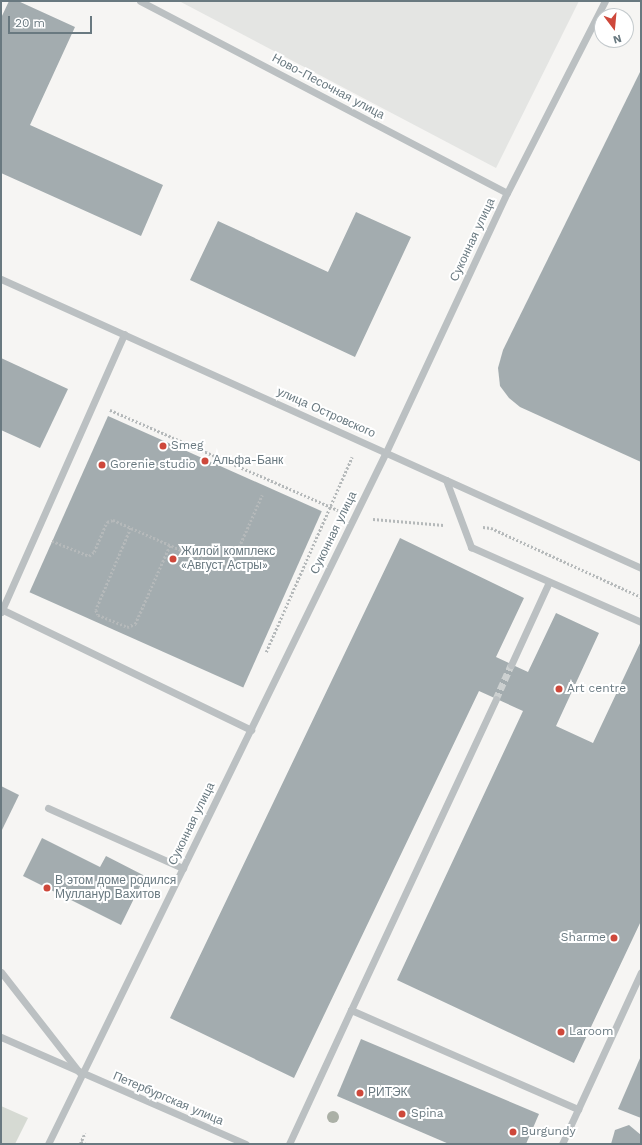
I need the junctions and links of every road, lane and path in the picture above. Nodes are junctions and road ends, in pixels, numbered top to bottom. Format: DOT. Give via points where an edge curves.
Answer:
graph roads {
  1 [pos="140,1"];
  2 [pos="605,1"];
  3 [pos="507,193"];
  4 [pos="1,279"];
  5 [pos="124,334"];
  6 [pos="360,440"];
  7 [pos="386,452"];
  8 [pos="446,480"];
  9 [pos="262,495"];
  10 [pos="131,528"];
  11 [pos="53,542"];
  12 [pos="170,545"];
  13 [pos="641,568"];
  14 [pos="549,582"];
  15 [pos="1,610"];
  16 [pos="641,622"];
  17 [pos="264,657"];
  18 [pos="511,665"];
  19 [pos="496,699"];
  20 [pos="251,730"];
  21 [pos="48,808"];
  22 [pos="183,868"];
  23 [pos="1,972"];
  24 [pos="641,972"];
  25 [pos="351,1010"];
  26 [pos="1,1037"];
  27 [pos="80,1074"];
  28 [pos="578,1109"];
  29 [pos="85,1133"];
  30 [pos="81,1143"];
  31 [pos="48,1144"];
  32 [pos="86,1144"];
  33 [pos="246,1144"];
  34 [pos="289,1144"];
  35 [pos="562,1144"];
  1 -- 3 [label="street, Ново-Песочная улица"];
  2 -- 3 [label="street, Суконная улица"];
  3 -- 7 [label="street, Суконная улица"];
  4 -- 5 [label="street, улица Островского"];
  5 -- 6 [label="street, улица Островского"];
  5 -- 15 [label="street"];
  6 -- 7 [label="street, улица Островского"];
  6 -- 17 [label="path"];
  7 -- 8 [label="street, улица Островского"];
  7 -- 20 [label="street, Суконная улица"];
  8 -- 13 [label="street, улица Островского"];
  8 -- 14 [label="street" via="471,547"];
  9 -- 12 [label="path" via="234,558 226,565 215,565"];
  10 -- 11 [label="path" via="113,520 107,522 90,556"];
  10 -- 12 [label="path"];
  10 -- 12 [label="path" via="96,610 98,615 127,628 135,624"];
  14 -- 16 [label="street"];
  14 -- 18 [label="street"];
  15 -- 20 [label="street"];
  19 -- 25 [label="street"];
  20 -- 22 [label="street, Суконная улица"];
  21 -- 22 [label="street"];
  22 -- 27 [label="street, Суконная улица"];
  23 -- 27 [label="street, Петербургская улица"];
  24 -- 28 [label="street"];
  25 -- 28 [label="street"];
  25 -- 34 [label="street"];
  26 -- 27 [label="street, Петербургская улица"];
  27 -- 31 [label="street, Суконная улица"];
  27 -- 33 [label="street, Петербургская улица"];
  28 -- 35 [label="street"];
  29 -- 30 [label="path"];
  30 -- 32 [label="path"];
}
